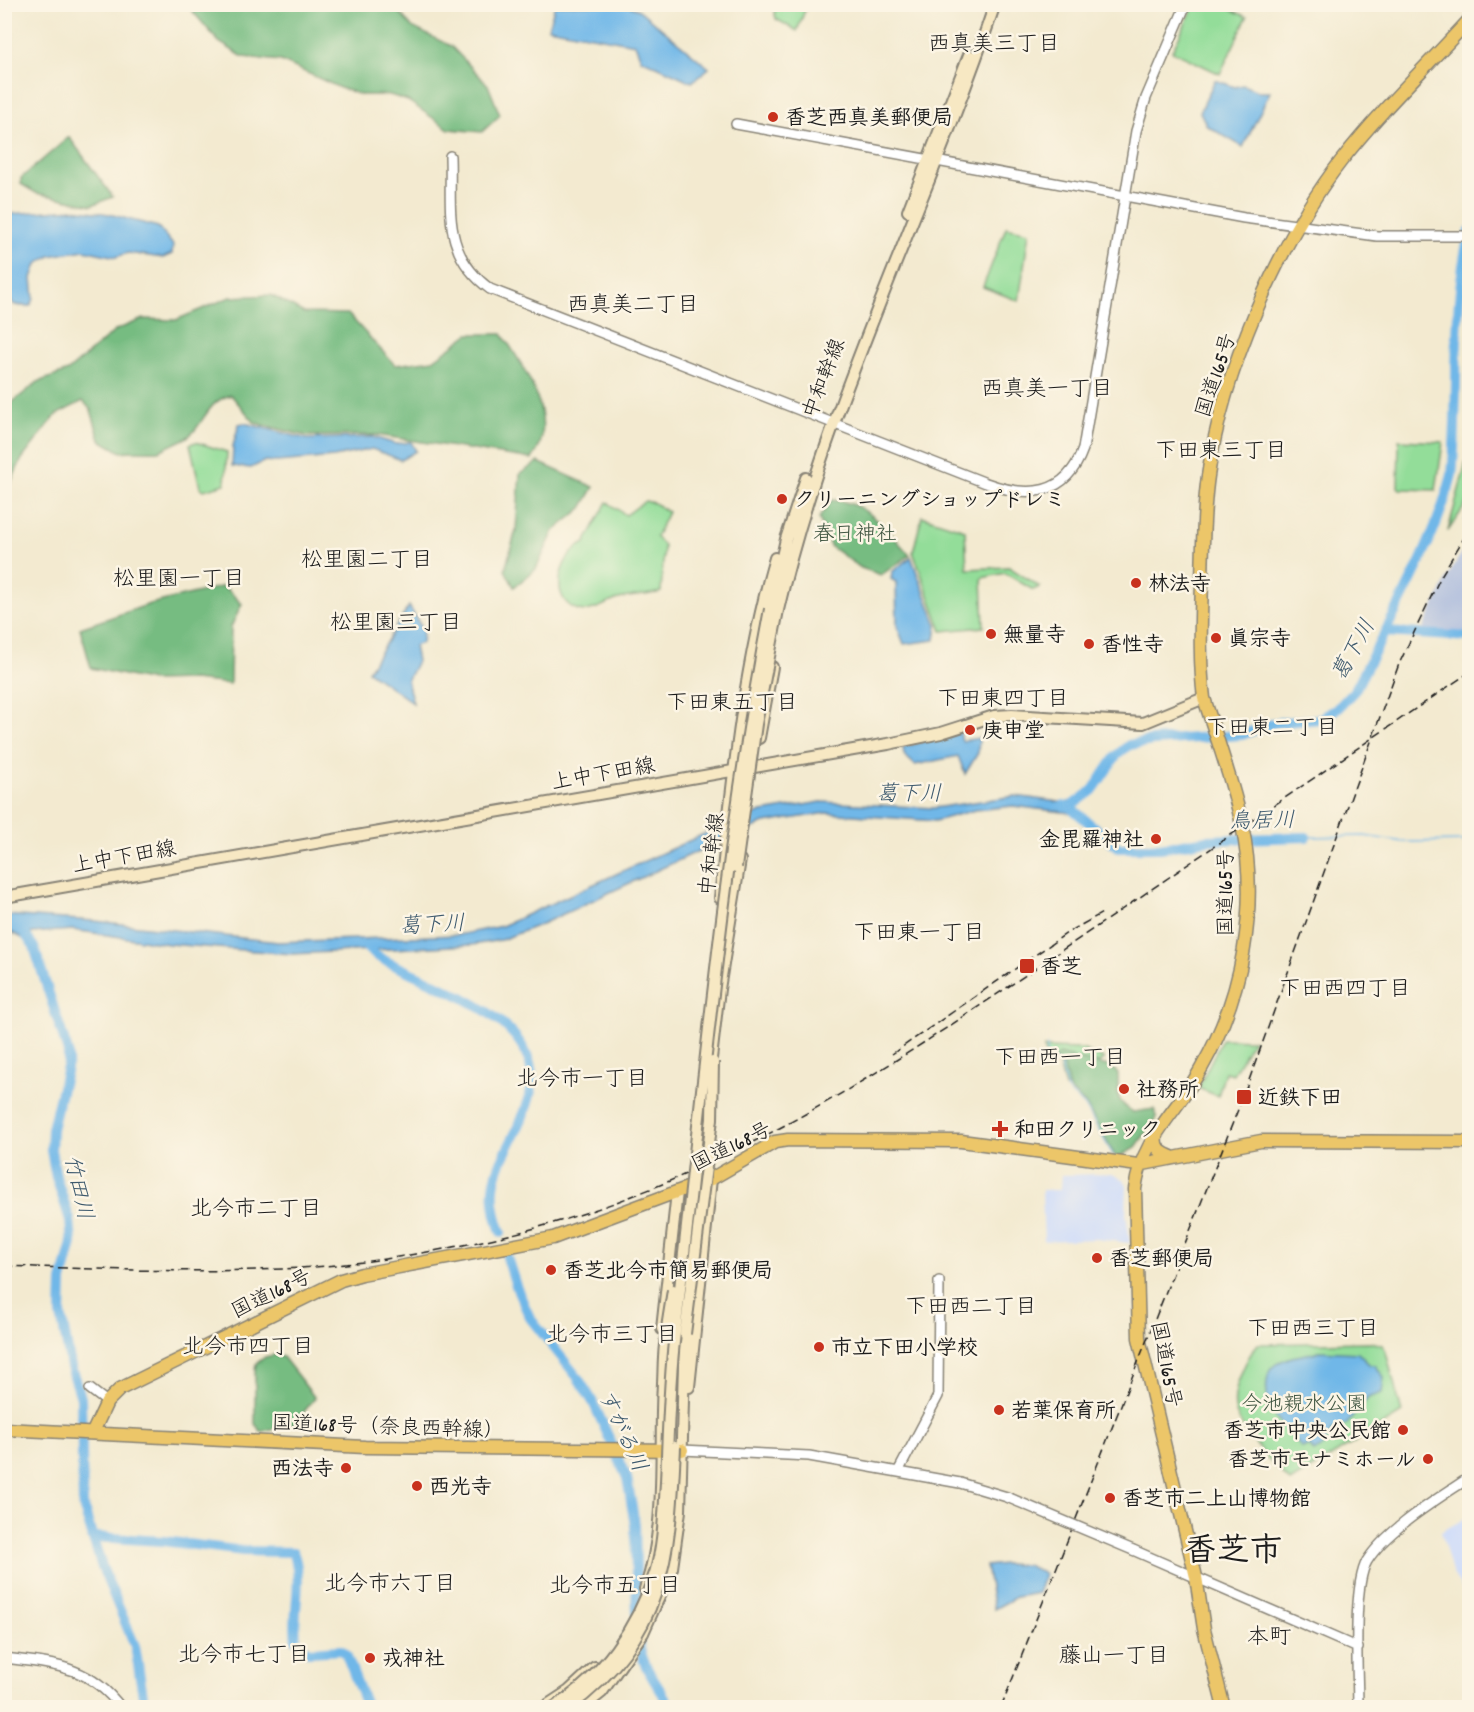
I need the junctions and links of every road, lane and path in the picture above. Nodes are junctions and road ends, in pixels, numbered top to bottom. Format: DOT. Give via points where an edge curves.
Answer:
graph roads {
  1 [pos="988,4"];
  2 [pos="995,4"];
  3 [pos="1186,4"];
  4 [pos="1470,19"];
  5 [pos="736,124"];
  6 [pos="450,156"];
  7 [pos="931,161"];
  8 [pos="1124,197"];
  9 [pos="1298,226"];
  10 [pos="1470,236"];
  11 [pos="829,422"];
  12 [pos="806,492"];
  13 [pos="774,610"];
  14 [pos="1204,698"];
  15 [pos="753,767"];
  16 [pos="733,770"];
  17 [pos="4,897"];
  18 [pos="709,1038"];
  19 [pos="710,1062"];
  20 [pos="705,1083"];
  21 [pos="704,1120"];
  22 [pos="1157,1132"];
  23 [pos="1470,1142"];
  24 [pos="1174,1158"];
  25 [pos="1138,1165"];
  26 [pos="711,1179"];
  27 [pos="677,1192"];
  28 [pos="939,1281"];
  29 [pos="666,1334"];
  30 [pos="685,1334"];
  31 [pos="90,1389"];
  32 [pos="106,1402"];
  33 [pos="660,1425"];
  34 [pos="4,1429"];
  35 [pos="683,1431"];
  36 [pos="72,1432"];
  37 [pos="91,1432"];
  38 [pos="4,1435"];
  39 [pos="659,1450"];
  40 [pos="682,1450"];
  41 [pos="899,1470"];
  42 [pos="1470,1477"];
  43 [pos="1196,1577"];
  44 [pos="1358,1648"];
  45 [pos="4,1658"];
  46 [pos="121,1707"];
  47 [pos="543,1707"];
  48 [pos="553,1707"];
  49 [pos="568,1707"];
  50 [pos="582,1707"];
  51 [pos="1224,1707"];
  52 [pos="1358,1707"];
  1 -- 7 [label="main road, 中和幹線"];
  2 -- 7 [label="main road, 中和幹線"];
  3 -- 8 [label="street" via="1142,108"];
  4 -- 9 [label="highway, 国道165号" via="1347,154"];
  5 -- 7 [label="street"];
  6 -- 11 [label="street" via="453,241 463,264 490,289"];
  7 -- 8 [label="street"];
  7 -- 11 [label="main road, 中和幹線"];
  8 -- 9 [label="street"];
  8 -- 11 [label="street" via="1085,441 1076,464 1061,481 1037,492 1008,491"];
  9 -- 10 [label="street" via="1377,236"];
  9 -- 14 [label="highway, 国道165号" via="1274,271 1235,364 1208,475 1200,648"];
  11 -- 12 [label="main road, 中和幹線"];
  12 -- 13 [label="main road, 中和幹線"];
  12 -- 15 [label="main road" via="809,510 781,621"];
  12 -- 16 [label="main road" via="791,506 766,588"];
  13 -- 18 [label="main road, 中和幹線, bridge" via="738,790"];
  13 -- 19 [label="main road, 中和幹線, bridge"];
  14 -- 15 [label="main road, 上中下田線" via="1143,723 994,716 941,733"];
  14 -- 22 [label="highway, 国道165号" via="1244,836 1246,936 1236,986 1218,1037 1190,1087"];
  15 -- 16 [label="main road, 上中下田線"];
  15 -- 21 [label="main road, bridge" via="719,989"];
  16 -- 17 [label="main road, 上中下田線"];
  16 -- 18 [label="main road"];
  18 -- 19 [label="main road, 中和幹線, bridge"];
  18 -- 20 [label="main road"];
  19 -- 29 [label="main road, bridge" via="696,1111"];
  19 -- 30 [label="main road, bridge" via="712,1119"];
  19 -- 48 [label="main road, 中和幹線, bridge" via="671,1365 664,1506 656,1570 635,1622 617,1648 583,1686"];
  19 -- 49 [label="main road, 中和幹線, bridge" via="678,1364 672,1507 663,1574 645,1619 623,1655 596,1686"];
  22 -- 24 [label="highway" via="1157,1149"];
  22 -- 25 [label="highway, 国道165号"];
  23 -- 24 [label="highway, 国道168号" via="1269,1141"];
  24 -- 25 [label="highway, 国道168号"];
  25 -- 26 [label="highway, 国道168号" via="961,1141 788,1140 775,1142"];
  25 -- 43 [label="highway, 国道165号" via="1135,1189 1139,1338"];
  26 -- 27 [label="highway, 国道168号"];
  26 -- 35 [label="main road"];
  27 -- 32 [label="highway, 国道168号" via="537,1243 341,1280 120,1389"];
  27 -- 33 [label="main road" via="655,1392"];
  28 -- 41 [label="street" via="938,1396"];
  29 -- 30 [label="main road" via="687,1254"];
  29 -- 33 [label="main road"];
  30 -- 35 [label="main road"];
  31 -- 32 [label="street"];
  32 -- 37 [label="highway, 国道168号"];
  33 -- 39 [label="main road"];
  34 -- 36 [label="highway"];
  35 -- 40 [label="main road"];
  36 -- 37 [label="highway"];
  36 -- 38 [label="highway"];
  37 -- 39 [label="highway, 国道168号（奈良西幹線）" via="366,1446"];
  39 -- 40 [label="highway, 国道168号（奈良西幹線）"];
  39 -- 47 [label="main road, bridge" via="661,1492 655,1545 639,1606 596,1667"];
  40 -- 41 [label="street" via="809,1456"];
  40 -- 50 [label="main road" via="680,1511 672,1568 632,1651 602,1692"];
  41 -- 43 [label="street, bridge" via="1007,1497"];
  42 -- 44 [label="street" via="1382,1541 1366,1563 1360,1587"];
  43 -- 44 [label="street"];
  43 -- 51 [label="highway, 国道165号" via="1204,1629"];
  44 -- 52 [label="street"];
  45 -- 46 [label="street" via="63,1666 89,1676"];
}
